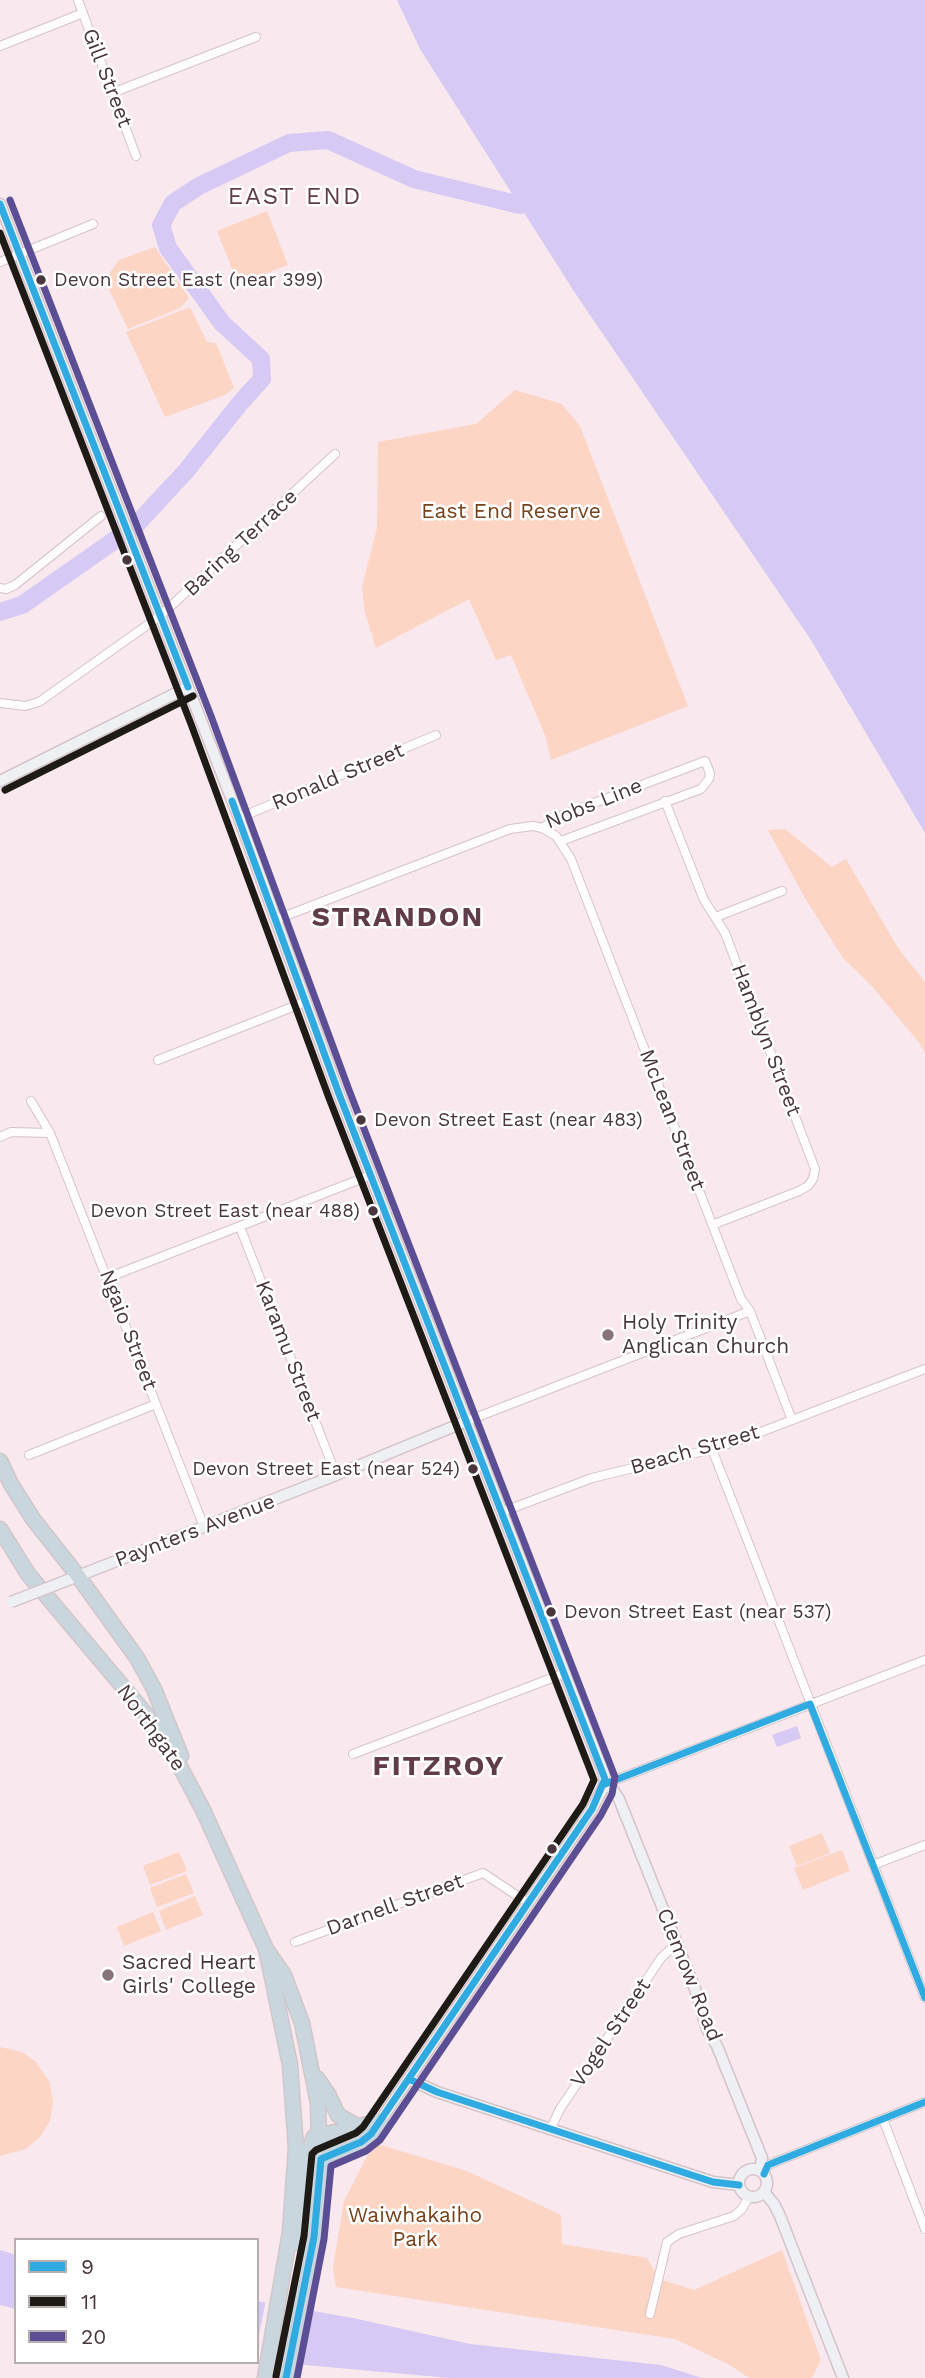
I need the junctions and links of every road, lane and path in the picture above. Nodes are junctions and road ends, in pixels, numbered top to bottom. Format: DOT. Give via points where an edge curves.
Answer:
graph roads {
  1 [pos="78,0"];
  2 [pos="83,13"];
  3 [pos="256,37"];
  4 [pos="0,46"];
  5 [pos="113,93"];
  6 [pos="136,156"];
  7 [pos="0,204"];
  8 [pos="93,224"];
  9 [pos="20,253"];
  10 [pos="0,262"];
  11 [pos="335,454"];
  12 [pos="101,516"];
  13 [pos="0,588"];
  14 [pos="160,616"];
  15 [pos="188,687"];
  16 [pos="0,703"];
  17 [pos="436,735"];
  18 [pos="0,781"];
  19 [pos="665,801"];
  20 [pos="239,818"];
  21 [pos="542,828"];
  22 [pos="561,841"];
  23 [pos="782,891"];
  24 [pos="716,917"];
  25 [pos="275,920"];
  26 [pos="305,1002"];
  27 [pos="158,1060"];
  28 [pos="31,1101"];
  29 [pos="0,1128"];
  30 [pos="11,1132"];
  31 [pos="50,1133"];
  32 [pos="0,1137"];
  33 [pos="371,1175"];
  34 [pos="712,1225"];
  35 [pos="240,1227"];
  36 [pos="107,1278"];
  37 [pos="750,1311"];
  38 [pos="925,1368"];
  39 [pos="156,1404"];
  40 [pos="793,1420"];
  41 [pos="467,1421"];
  42 [pos="712,1449"];
  43 [pos="29,1455"];
  44 [pos="0,1461"];
  45 [pos="337,1475"];
  46 [pos="502,1512"];
  47 [pos="204,1527"];
  48 [pos="0,1529"];
  49 [pos="78,1576"];
  50 [pos="6,1604"];
  51 [pos="925,1660"];
  52 [pos="565,1673"];
  53 [pos="810,1704"];
  54 [pos="353,1754"];
  55 [pos="190,1784"];
  56 [pos="605,1784"];
  57 [pos="925,1844"];
  58 [pos="873,1865"];
  59 [pos="528,1903"];
  60 [pos="295,1942"];
  61 [pos="676,1944"];
  62 [pos="266,1949"];
  63 [pos="921,1975"];
  64 [pos="925,1998"];
  65 [pos="314,2074"];
  66 [pos="409,2079"];
  67 [pos="925,2102"];
  68 [pos="883,2119"];
  69 [pos="380,2121"];
  70 [pos="357,2126"];
  71 [pos="551,2128"];
  72 [pos="320,2135"];
  73 [pos="321,2159"];
  74 [pos="762,2172"];
  75 [pos="739,2185"];
  76 [pos="764,2192"];
  77 [pos="749,2196"];
  78 [pos="925,2229"];
  79 [pos="284,2286"];
  80 [pos="650,2314"];
  81 [pos="266,2374"];
  82 [pos="286,2378"];
  83 [pos="843,2378"];
  1 -- 2 [label="street, Gill Street"];
  2 -- 4 [label="street"];
  2 -- 5 [label="street, Gill Street"];
  3 -- 5 [label="street"];
  5 -- 6 [label="street, Gill Street"];
  7 -- 9 [label="main road, Clemow Road"];
  8 -- 9 [label="street"];
  9 -- 10 [label="street"];
  9 -- 14 [label="main road, Clemow Road"];
  11 -- 14 [label="street, Baring Terrace"];
  12 -- 13 [label="street" via="15,585"];
  14 -- 15 [label="main road, Clemow Road"];
  14 -- 16 [label="street, Baring Terrace" via="39,702 25,706"];
  15 -- 18 [label="main road"];
  15 -- 20 [label="main road, Clemow Road"];
  17 -- 20 [label="street, Ronald Street"];
  19 -- 21 [label="street, Nobs Line" via="706,785 710,774 705,761 560,816"];
  19 -- 22 [label="street, Nobs Line"];
  19 -- 24 [label="street, Hamblyn Street" via="692,873"];
  20 -- 25 [label="main road, Clemow Road"];
  21 -- 22 [label="street, McLean Street"];
  21 -- 25 [label="street, Nobs Line" via="522,826 503,831"];
  22 -- 34 [label="street, McLean Street"];
  23 -- 24 [label="street"];
  24 -- 34 [label="street, Hamblyn Street" via="815,1169 808,1186 799,1191"];
  25 -- 26 [label="main road, Clemow Road"];
  26 -- 27 [label="street"];
  26 -- 33 [label="main road, Clemow Road"];
  28 -- 31 [label="street, Ngaio Street"];
  29 -- 30 [label="street"];
  30 -- 31 [label="street"];
  30 -- 32 [label="street"];
  31 -- 36 [label="street, Ngaio Street"];
  33 -- 35 [label="street"];
  33 -- 41 [label="main road, Clemow Road"];
  34 -- 37 [label="street, McLean Street"];
  35 -- 36 [label="street"];
  35 -- 45 [label="street, Karamu Street"];
  36 -- 39 [label="street, Ngaio Street"];
  37 -- 40 [label="street, McLean Street"];
  37 -- 41 [label="street"];
  38 -- 40 [label="street, Beach Street"];
  39 -- 43 [label="street"];
  39 -- 47 [label="street, Ngaio Street"];
  40 -- 42 [label="street, Beach Street"];
  41 -- 45 [label="main road, Paynters Avenue"];
  41 -- 46 [label="main road, Clemow Road"];
  42 -- 46 [label="street, Beach Street" via="592,1478"];
  42 -- 53 [label="street"];
  44 -- 49 [label="highway" via="33,1519"];
  45 -- 47 [label="main road, Paynters Avenue"];
  46 -- 52 [label="main road, Clemow Road"];
  47 -- 49 [label="main road, Paynters Avenue"];
  48 -- 55 [label="highway, Northgate" via="28,1574 145,1713"];
  49 -- 50 [label="main road, Paynters Avenue, bridge"];
  49 -- 55 [label="highway" via="146,1673"];
  51 -- 53 [label="street"];
  52 -- 54 [label="street"];
  52 -- 56 [label="main road, Clemow Road"];
  53 -- 56 [label="street"];
  53 -- 58 [label="street"];
  55 -- 62 [label="highway, Northgate"];
  56 -- 59 [label="main road"];
  56 -- 61 [label="main road, Clemow Road" via="619,1799"];
  57 -- 58 [label="street"];
  58 -- 63 [label="street"];
  59 -- 60 [label="street, Darnell Street" via="483,1873"];
  59 -- 66 [label="main road"];
  61 -- 71 [label="street, Vogel Street" via="661,1958"];
  61 -- 74 [label="main road, Clemow Road" via="762,2158"];
  62 -- 65 [label="highway, Northgate" via="289,1986"];
  62 -- 79 [label="highway, Northgate" via="290,2065 296,2148"];
  63 -- 64 [label="street"];
  65 -- 70 [label="highway" via="338,2115"];
  65 -- 72 [label="highway, Northgate"];
  66 -- 69 [label="main road"];
  66 -- 71 [label="main road"];
  67 -- 68 [label="street"];
  68 -- 74 [label="street" via="768,2165"];
  68 -- 78 [label="street"];
  69 -- 70 [label="highway"];
  69 -- 73 [label="highway" via="361,2142"];
  70 -- 72 [label="highway"];
  71 -- 75 [label="main road" via="713,2182"];
  72 -- 73 [label="highway, Northgate"];
  72 -- 79 [label="highway" via="309,2149 304,2212"];
  73 -- 82 [label="highway, Northgate" via="318,2209"];
  74 -- 75 [label="main road" via="747,2170"];
  74 -- 76 [label="main road" via="767,2181"];
  75 -- 77 [label="main road"];
  76 -- 77 [label="main road"];
  76 -- 83 [label="main road" via="780,2216"];
  77 -- 80 [label="street" via="734,2216 667,2242"];
  79 -- 81 [label="highway"];
}
